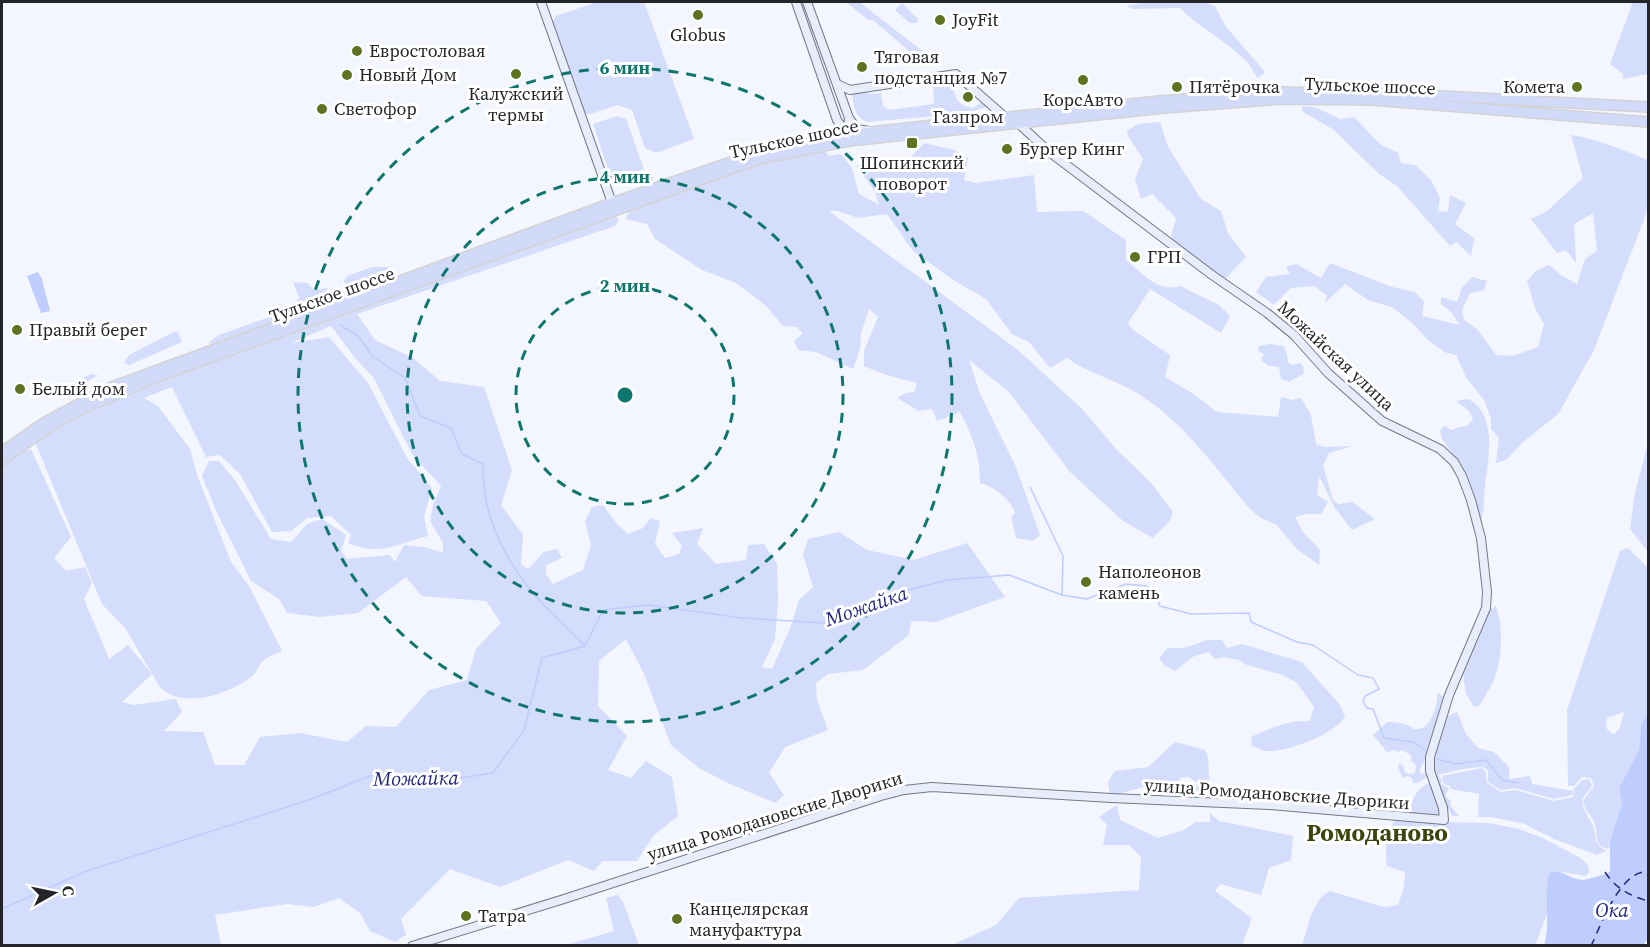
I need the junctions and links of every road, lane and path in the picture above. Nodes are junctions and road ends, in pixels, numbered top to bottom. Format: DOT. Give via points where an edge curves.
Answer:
graph roads {
  1 [pos="541,2"];
  2 [pos="796,2"];
  3 [pos="807,2"];
  4 [pos="837,84"];
  5 [pos="841,97"];
  6 [pos="831,101"];
  7 [pos="989,103"];
  8 [pos="1648,107"];
  9 [pos="1005,117"];
  10 [pos="849,118"];
  11 [pos="986,119"];
  12 [pos="1038,120"];
  13 [pos="838,121"];
  14 [pos="1648,122"];
  15 [pos="1018,123"];
  16 [pos="870,132"];
  17 [pos="1032,137"];
  18 [pos="827,138"];
  19 [pos="848,138"];
  20 [pos="612,203"];
  21 [pos="2,452"];
  22 [pos="2,460"];
  23 [pos="1444,820"];
  24 [pos="412,945"];
  1 -- 20 [label="street"];
  2 -- 6 [label="street"];
  3 -- 4 [label="street"];
  4 -- 5 [label="street"];
  4 -- 7 [label="street" via="850,90 956,74"];
  5 -- 6 [label="street"];
  5 -- 10 [label="street"];
  6 -- 13 [label="street"];
  7 -- 9 [label="street"];
  7 -- 11 [label="street" via="991,112"];
  8 -- 9 [label="main road, Тульское шоссе" via="1404,94 1279,92"];
  9 -- 11 [label="main road, Тульское шоссе"];
  10 -- 16 [label="street" via="857,129"];
  10 -- 19 [label="street"];
  11 -- 16 [label="main road, Тульское шоссе"];
  12 -- 14 [label="main road, Тульское шоссе" via="1281,99 1393,102"];
  12 -- 15 [label="main road, Тульское шоссе"];
  12 -- 17 [label="street"];
  13 -- 18 [label="street"];
  13 -- 19 [label="street"];
  15 -- 17 [label="street, Можайская улица"];
  15 -- 19 [label="main road, Тульское шоссе"];
  16 -- 19 [label="main road, Тульское шоссе"];
  17 -- 23 [label="street, Можайская улица" via="1212,276 1267,313 1382,421 1440,449 1454,462 1471,500 1481,537 1487,592 1485,608 1449,695 1430,757 1430,771"];
  18 -- 19 [label="main road, Тульское шоссе"];
  18 -- 20 [label="main road, Тульское шоссе" via="760,152"];
  19 -- 22 [label="main road, Тульское шоссе" via="730,169 179,369 79,410"];
  20 -- 21 [label="main road, Тульское шоссе" via="109,388 45,422"];
  23 -- 24 [label="street, улица Ромодановские Дворики" via="1249,804 914,788"];
}
